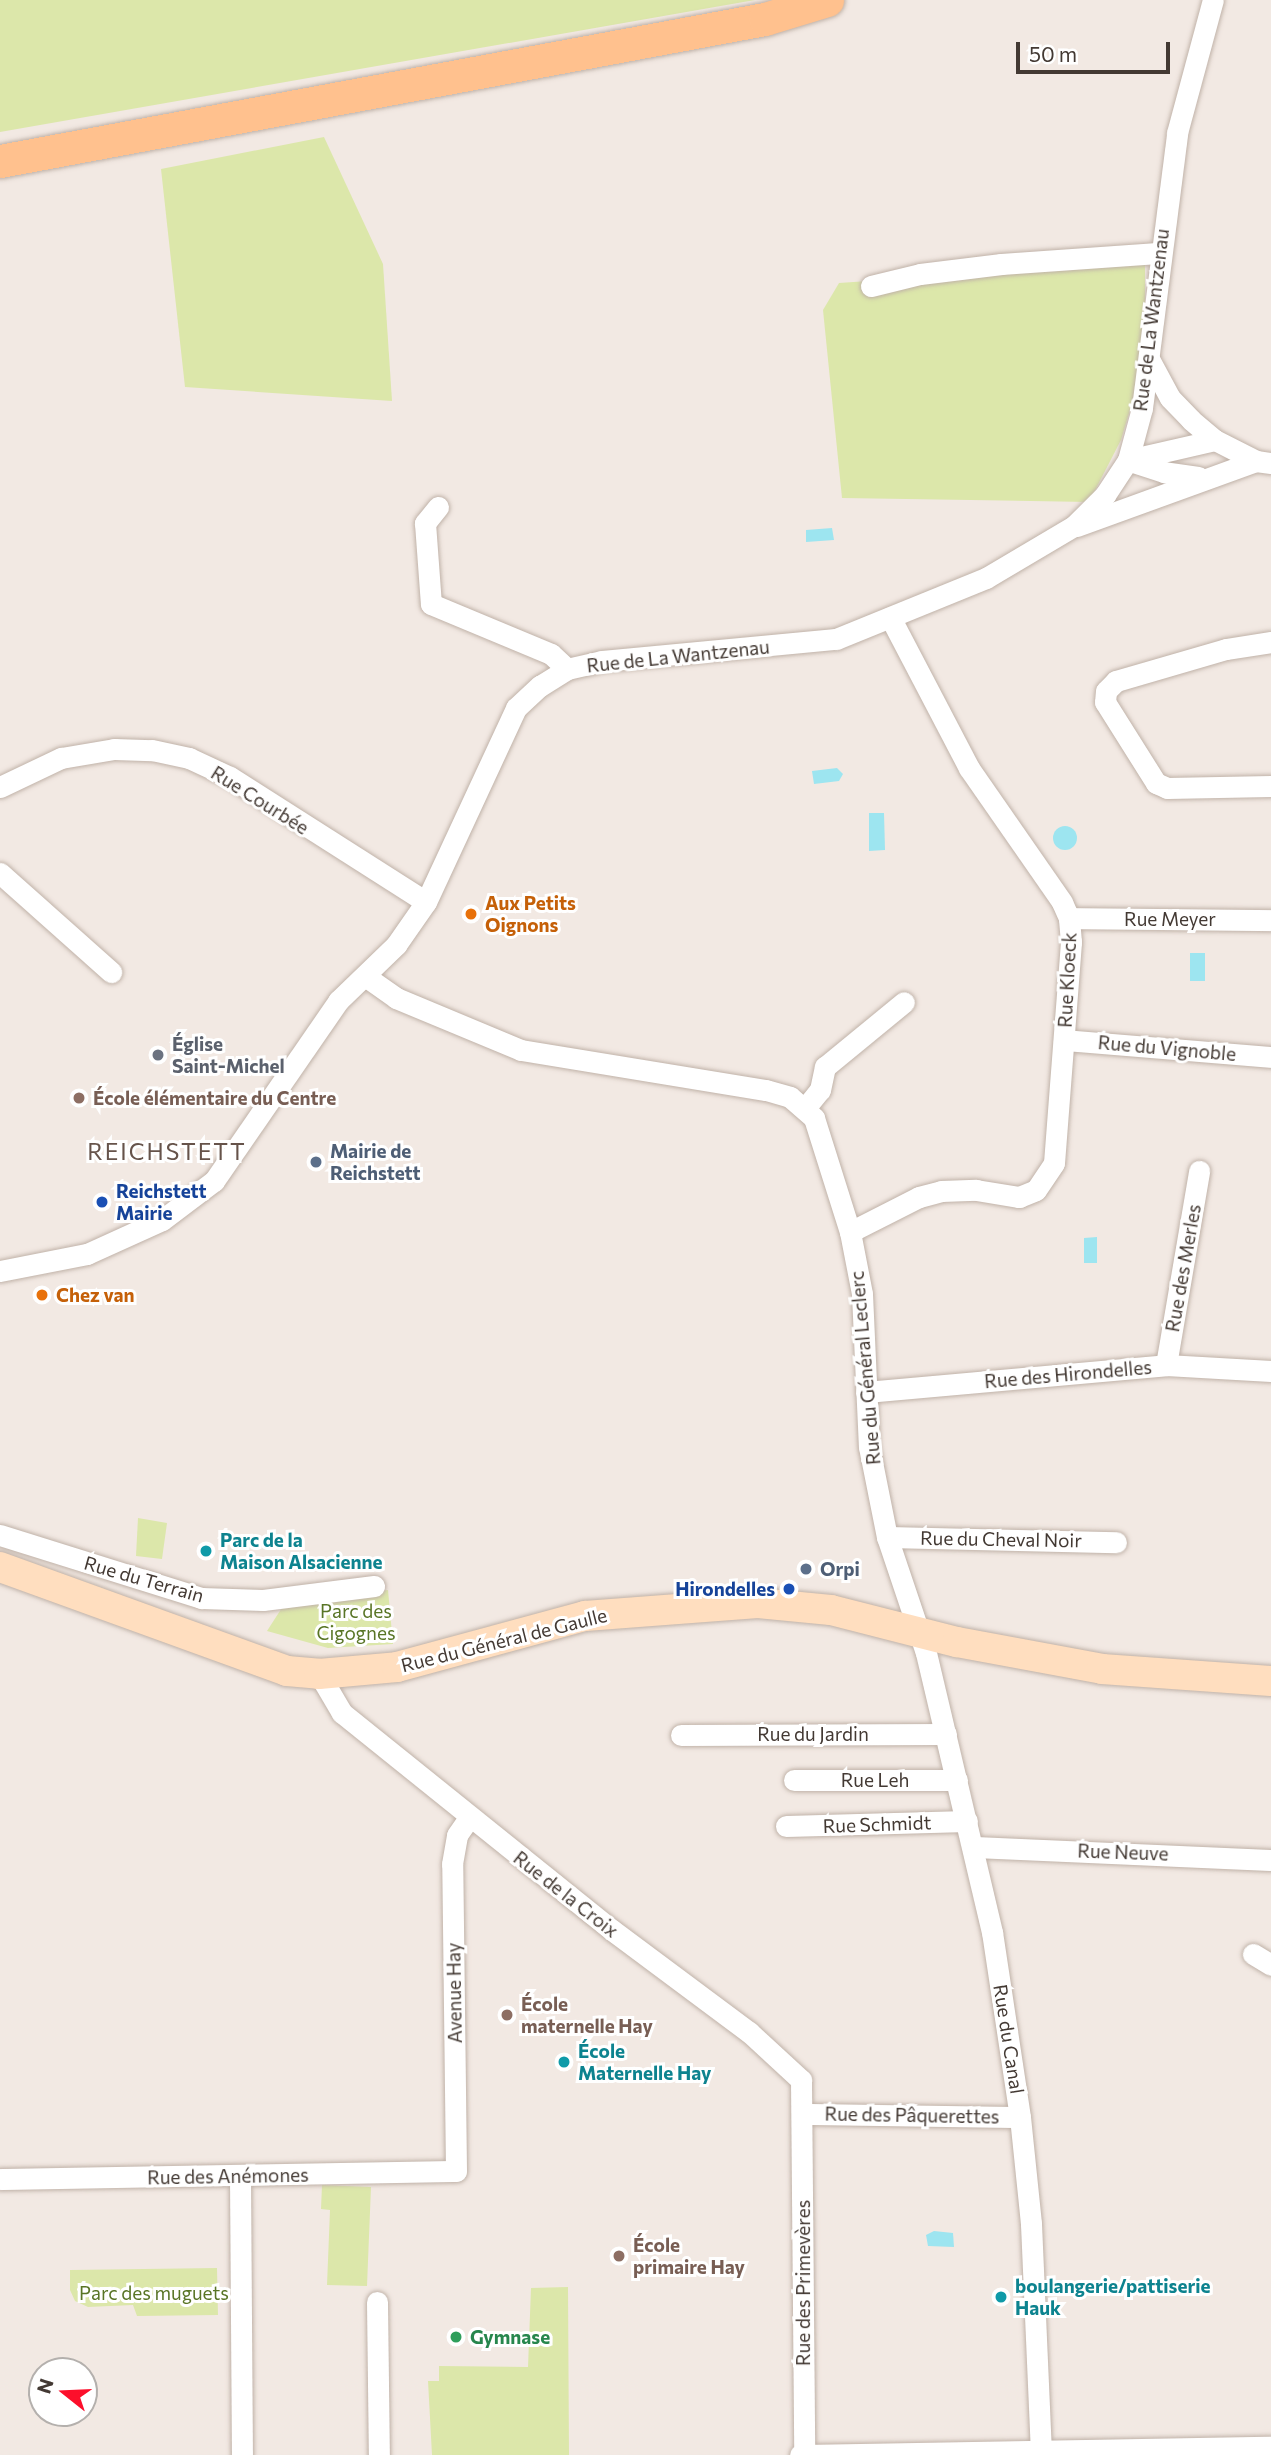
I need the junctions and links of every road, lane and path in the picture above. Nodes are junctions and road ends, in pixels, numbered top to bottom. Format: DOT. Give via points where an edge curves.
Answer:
graph roads {
  1 [pos="827,0"];
  2 [pos="1213,0"];
  3 [pos="0,161"];
  4 [pos="1158,253"];
  5 [pos="871,286"];
  6 [pos="1149,359"];
  7 [pos="1215,440"];
  8 [pos="1128,460"];
  9 [pos="1263,462"];
  10 [pos="1202,478"];
  11 [pos="438,507"];
  12 [pos="1074,526"];
  13 [pos="890,618"];
  14 [pos="1271,642"];
  15 [pos="567,669"];
  16 [pos="1271,786"];
  17 [pos="0,787"];
  18 [pos="0,873"];
  19 [pos="426,902"];
  20 [pos="1069,918"];
  21 [pos="1271,919"];
  22 [pos="111,972"];
  23 [pos="365,976"];
  24 [pos="904,1002"];
  25 [pos="1064,1040"];
  26 [pos="1271,1057"];
  27 [pos="806,1107"];
  28 [pos="1199,1171"];
  29 [pos="850,1232"];
  30 [pos="0,1271"];
  31 [pos="1166,1365"];
  32 [pos="1271,1371"];
  33 [pos="866,1392"];
  34 [pos="0,1535"];
  35 [pos="887,1537"];
  36 [pos="1116,1542"];
  37 [pos="0,1567"];
  38 [pos="374,1586"];
  39 [pos="919,1632"];
  40 [pos="1271,1681"];
  41 [pos="322,1683"];
  42 [pos="946,1734"];
  43 [pos="681,1735"];
  44 [pos="794,1780"];
  45 [pos="957,1780"];
  46 [pos="469,1818"];
  47 [pos="967,1821"];
  48 [pos="786,1826"];
  49 [pos="974,1847"];
  50 [pos="1271,1860"];
  51 [pos="804,2114"];
  52 [pos="1020,2117"];
  53 [pos="456,2171"];
  54 [pos="240,2176"];
  55 [pos="0,2179"];
  56 [pos="377,2302"];
  57 [pos="1271,2447"];
  58 [pos="1041,2453"];
  59 [pos="802,2454"];
  60 [pos="866,2454"];
  61 [pos="242,2455"];
  62 [pos="379,2455"];
  1 -- 3 [label="main road" via="765,19"];
  2 -- 4 [label="street, Rue de La Wantzenau" via="1177,133"];
  4 -- 5 [label="street" via="1001,264 920,274"];
  4 -- 6 [label="street, Rue de La Wantzenau"];
  6 -- 7 [label="street" via="1170,398"];
  6 -- 8 [label="street, Rue de La Wantzenau"];
  7 -- 8 [label="street"];
  7 -- 9 [label="street"];
  8 -- 10 [label="street"];
  8 -- 12 [label="street, Rue de La Wantzenau" via="1105,495"];
  9 -- 10 [label="street"];
  10 -- 12 [label="street"];
  11 -- 15 [label="street" via="425,523 431,604 551,654"];
  12 -- 13 [label="street, Rue de La Wantzenau" via="986,578"];
  13 -- 15 [label="street, Rue de La Wantzenau" via="814,643 602,661"];
  13 -- 20 [label="street, Rue Kloeck" via="969,768"];
  14 -- 16 [label="street" via="1226,649 1116,681 1106,691 1105,702 1156,783 1167,788"];
  15 -- 19 [label="street, Rue de La Wantzenau" via="516,708"];
  17 -- 19 [label="street, Rue Courbée" via="61,758 114,749 152,750 189,758 230,777"];
  18 -- 22 [label="street"];
  19 -- 23 [label="street, Rue de La Wantzenau" via="396,945"];
  20 -- 21 [label="street, Rue Meyer"];
  20 -- 25 [label="street, Rue Kloeck"];
  23 -- 27 [label="street" via="396,998 521,1050 766,1090"];
  23 -- 30 [label="street, Rue de La Wantzenau" via="338,1001 214,1181 162,1220 87,1254"];
  24 -- 27 [label="street" via="825,1067 820,1090"];
  25 -- 26 [label="street, Rue du Vignoble"];
  25 -- 29 [label="street, Rue Kloeck" via="1054,1163 1036,1190 1019,1197 976,1190 941,1191 919,1197"];
  27 -- 29 [label="street, Rue du Général Leclerc" via="814,1118"];
  28 -- 31 [label="street, Rue des Merles"];
  29 -- 33 [label="street, Rue du Général Leclerc" via="862,1294"];
  31 -- 32 [label="street, Rue des Hirondelles"];
  31 -- 33 [label="street, Rue des Hirondelles"];
  33 -- 35 [label="street, Rue du Général Leclerc" via="869,1447"];
  34 -- 38 [label="street, Rue du Terrain" via="201,1598 263,1600"];
  35 -- 36 [label="street, Rue du Cheval Noir"];
  35 -- 39 [label="street, Rue du Général Leclerc"];
  37 -- 41 [label="main road, Rue du Général de Gaulle"];
  39 -- 40 [label="main road, Rue du Général de Gaulle" via="1102,1669"];
  39 -- 41 [label="main road, Rue du Général de Gaulle" via="812,1607 691,1605 586,1616"];
  39 -- 42 [label="street, Rue du Canal"];
  41 -- 46 [label="street, Rue de la Croix" via="342,1713"];
  42 -- 43 [label="street, Rue du Jardin"];
  42 -- 45 [label="street, Rue du Canal"];
  44 -- 45 [label="street, Rue Leh"];
  45 -- 47 [label="street, Rue du Canal"];
  46 -- 51 [label="street, Rue de la Croix" via="749,2032 801,2080"];
  46 -- 53 [label="street, Avenue Hay" via="457,1835 452,1864"];
  47 -- 48 [label="street, Rue Schmidt"];
  47 -- 49 [label="street, Rue du Canal"];
  49 -- 50 [label="street, Rue Neuve"];
  49 -- 52 [label="street, Rue du Canal" via="992,1931"];
  51 -- 52 [label="street, Rue des Pâquerettes"];
  51 -- 59 [label="street, Rue des Primevères"];
  52 -- 58 [label="street, Rue du Canal" via="1031,2224"];
  53 -- 54 [label="street, Rue des Anémones"];
  54 -- 55 [label="street, Rue des Anémones"];
  54 -- 61 [label="street"];
  56 -- 62 [label="street"];
  57 -- 58 [label="street"];
  58 -- 60 [label="street"];
  59 -- 60 [label="street"];
}
